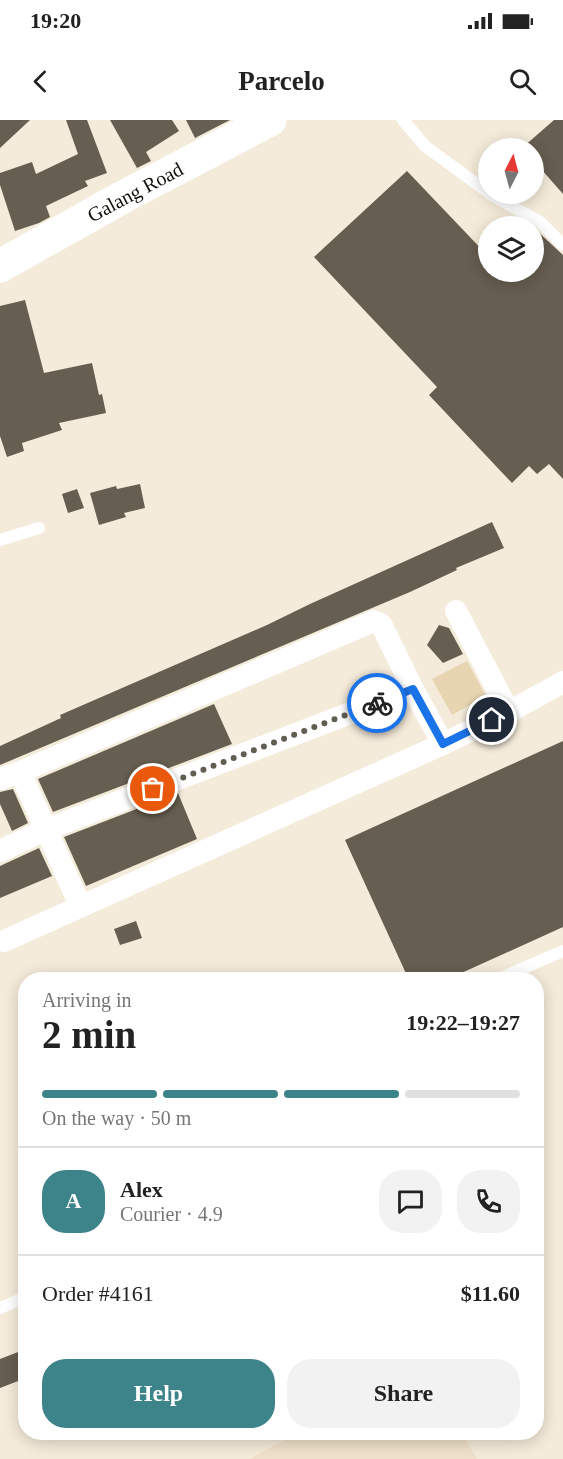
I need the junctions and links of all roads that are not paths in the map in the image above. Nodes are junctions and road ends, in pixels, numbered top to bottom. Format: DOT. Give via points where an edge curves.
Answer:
graph roads {
  1 [pos="270,120"];
  2 [pos="403,120"];
  3 [pos="478,185"];
  4 [pos="508,204"];
  5 [pos="563,245"];
  6 [pos="0,266"];
  7 [pos="39,528"];
  8 [pos="0,540"];
  9 [pos="456,611"];
  10 [pos="563,682"];
  11 [pos="413,689"];
  12 [pos="509,712"];
  13 [pos="443,744"];
  14 [pos="10,776"];
  15 [pos="45,830"];
  16 [pos="0,851"];
  17 [pos="80,905"];
  18 [pos="4,940"];
  19 [pos="563,951"];
  20 [pos="514,972"];
  21 [pos="18,1300"];
  22 [pos="0,1308"];
  1 -- 6 [label="street, Galang Road"];
  2 -- 3 [label="lane" via="425,146"];
  4 -- 5 [label="lane" via="540,222"];
  7 -- 8 [label="lane"];
  9 -- 12 [label="street"];
  10 -- 12 [label="street"];
  11 -- 13 [label="street"];
  11 -- 14 [label="street" via="381,624 374,621"];
  11 -- 15 [label="street"];
  12 -- 13 [label="street"];
  13 -- 17 [label="street"];
  14 -- 15 [label="street"];
  15 -- 16 [label="street"];
  15 -- 17 [label="street"];
  17 -- 18 [label="street"];
  19 -- 20 [label="lane"];
  21 -- 22 [label="lane"];
}
